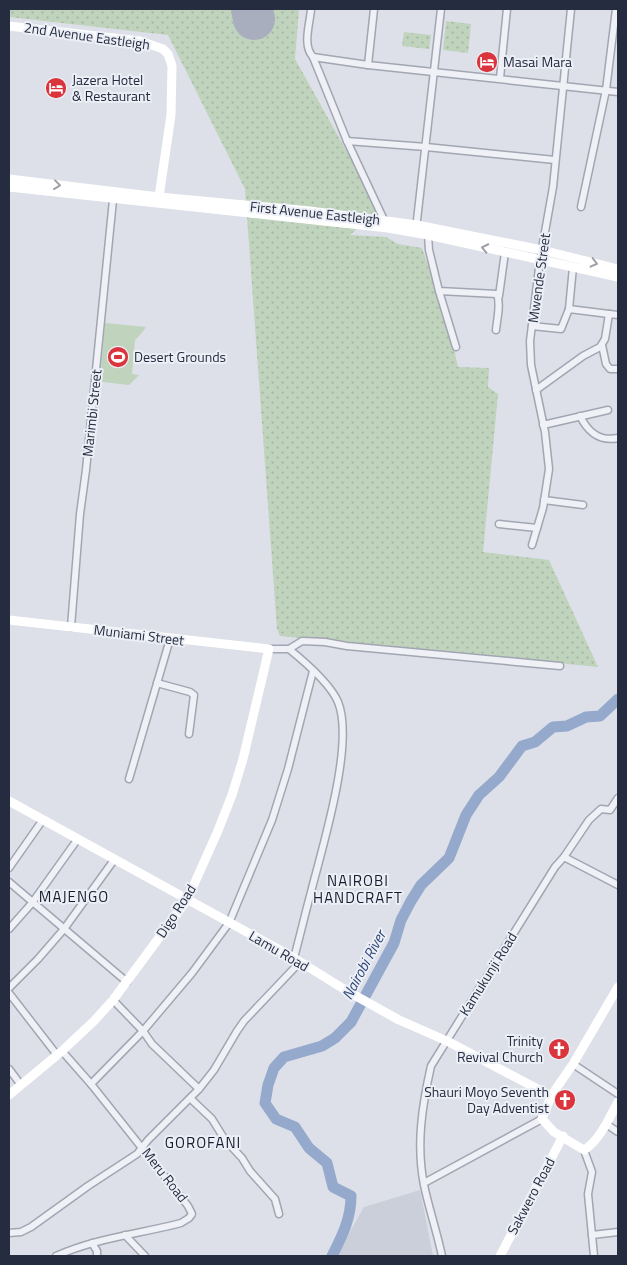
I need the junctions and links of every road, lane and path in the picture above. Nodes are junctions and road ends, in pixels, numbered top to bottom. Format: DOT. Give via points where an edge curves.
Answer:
graph roads {
  1 [pos="311,9"];
  2 [pos="374,9"];
  3 [pos="441,9"];
  4 [pos="507,9"];
  5 [pos="571,9"];
  6 [pos="616,9"];
  7 [pos="9,26"];
  8 [pos="616,36"];
  9 [pos="313,57"];
  10 [pos="368,65"];
  11 [pos="435,71"];
  12 [pos="500,78"];
  13 [pos="562,87"];
  14 [pos="606,90"];
  15 [pos="618,92"];
  16 [pos="347,141"];
  17 [pos="426,147"];
  18 [pos="555,160"];
  19 [pos="9,179"];
  20 [pos="9,188"];
  21 [pos="159,196"];
  22 [pos="113,200"];
  23 [pos="581,207"];
  24 [pos="384,220"];
  25 [pos="416,229"];
  26 [pos="428,235"];
  27 [pos="505,252"];
  28 [pos="541,255"];
  29 [pos="573,267"];
  30 [pos="618,269"];
  31 [pos="618,277"];
  32 [pos="439,291"];
  33 [pos="499,296"];
  34 [pos="569,309"];
  35 [pos="609,314"];
  36 [pos="618,315"];
  37 [pos="532,326"];
  38 [pos="496,330"];
  39 [pos="602,345"];
  40 [pos="456,347"];
  41 [pos="618,369"];
  42 [pos="536,390"];
  43 [pos="608,410"];
  44 [pos="580,416"];
  45 [pos="544,425"];
  46 [pos="618,438"];
  47 [pos="544,500"];
  48 [pos="583,505"];
  49 [pos="498,524"];
  50 [pos="537,528"];
  51 [pos="532,545"];
  52 [pos="9,620"];
  53 [pos="71,627"];
  54 [pos="170,639"];
  55 [pos="269,649"];
  56 [pos="290,649"];
  57 [pos="560,666"];
  58 [pos="313,671"];
  59 [pos="157,684"];
  60 [pos="189,734"];
  61 [pos="129,778"];
  62 [pos="618,798"];
  63 [pos="9,801"];
  64 [pos="42,820"];
  65 [pos="77,840"];
  66 [pos="564,856"];
  67 [pos="114,860"];
  68 [pos="9,868"];
  69 [pos="9,882"];
  70 [pos="618,885"];
  71 [pos="187,900"];
  72 [pos="32,903"];
  73 [pos="229,923"];
  74 [pos="9,929"];
  75 [pos="64,929"];
  76 [pos="297,960"];
  77 [pos="127,982"];
  78 [pos="9,988"];
  79 [pos="618,988"];
  80 [pos="9,993"];
  81 [pos="113,1000"];
  82 [pos="143,1031"];
  83 [pos="447,1041"];
  84 [pos="59,1053"];
  85 [pos="573,1064"];
  86 [pos="9,1070"];
  87 [pos="91,1084"];
  88 [pos="21,1085"];
  89 [pos="199,1089"];
  90 [pos="618,1094"];
  91 [pos="9,1095"];
  92 [pos="551,1096"];
  93 [pos="191,1099"];
  94 [pos="618,1102"];
  95 [pos="542,1119"];
  96 [pos="606,1124"];
  97 [pos="618,1132"];
  98 [pos="563,1136"];
  99 [pos="142,1147"];
  100 [pos="584,1150"];
  101 [pos="424,1184"];
  102 [pos="279,1214"];
  103 [pos="618,1232"];
  104 [pos="9,1233"];
  105 [pos="125,1235"];
  106 [pos="592,1235"];
  107 [pos="92,1243"];
  108 [pos="56,1256"];
  109 [pos="97,1256"];
  110 [pos="145,1256"];
  111 [pos="442,1256"];
  112 [pos="500,1256"];
  113 [pos="594,1256"];
  1 -- 9 [label="street" via="307,48"];
  2 -- 10 [label="street"];
  3 -- 11 [label="street"];
  4 -- 12 [label="street"];
  5 -- 13 [label="street, Mwende Street"];
  6 -- 8 [label="street"];
  7 -- 21 [label="main road, 2nd Avenue Eastleigh" via="140,41 168,54 172,66 171,115"];
  8 -- 14 [label="street"];
  9 -- 10 [label="street"];
  9 -- 16 [label="street"];
  10 -- 11 [label="street"];
  11 -- 12 [label="street"];
  11 -- 17 [label="street"];
  12 -- 13 [label="street"];
  13 -- 14 [label="street"];
  13 -- 18 [label="street, Mwende Street"];
  14 -- 15 [label="street"];
  14 -- 23 [label="street"];
  16 -- 17 [label="street"];
  16 -- 24 [label="street"];
  17 -- 18 [label="street"];
  17 -- 25 [label="street"];
  18 -- 28 [label="street, Mwende Street"];
  19 -- 21 [label="main road, First Avenue Eastleigh, one-way"];
  20 -- 22 [label="main road, First Avenue Eastleigh"];
  21 -- 24 [label="main road, First Avenue Eastleigh"];
  22 -- 25 [label="main road, First Avenue Eastleigh"];
  22 -- 53 [label="street, Marimbi Street"];
  24 -- 25 [label="main road, First Avenue Eastleigh"];
  25 -- 26 [label="main road, First Avenue Eastleigh"];
  25 -- 28 [label="main road, First Avenue Eastleigh"];
  27 -- 26 [label="main road, First Avenue Eastleigh, one-way"];
  26 -- 32 [label="street"];
  27 -- 28 [label="main road, First Avenue Eastleigh"];
  27 -- 33 [label="street"];
  28 -- 29 [label="main road, First Avenue Eastleigh"];
  28 -- 30 [label="main road, First Avenue Eastleigh, one-way"];
  28 -- 37 [label="street, Mwende Street"];
  29 -- 31 [label="main road, First Avenue Eastleigh"];
  29 -- 34 [label="street"];
  32 -- 33 [label="street"];
  32 -- 40 [label="street"];
  33 -- 38 [label="street"];
  34 -- 35 [label="street"];
  34 -- 37 [label="street" via="561,329"];
  35 -- 36 [label="street"];
  35 -- 39 [label="street"];
  37 -- 42 [label="street, Mwende Street" via="531,365"];
  39 -- 41 [label="street" via="606,364 610,369"];
  39 -- 42 [label="street"];
  42 -- 45 [label="street, Mwende Street"];
  43 -- 44 [label="street"];
  44 -- 45 [label="street"];
  44 -- 46 [label="street" via="598,438"];
  45 -- 47 [label="street, Mwende Street" via="548,469"];
  47 -- 48 [label="street"];
  47 -- 50 [label="street, Mwende Street"];
  49 -- 50 [label="street"];
  50 -- 51 [label="street, Mwende Street"];
  52 -- 53 [label="main road, Muniami Street"];
  53 -- 54 [label="main road, Muniami Street"];
  54 -- 55 [label="main road, Muniami Street"];
  54 -- 59 [label="street"];
  55 -- 56 [label="street"];
  55 -- 71 [label="main road, Digo Road" via="232,795"];
  56 -- 57 [label="street" via="302,640"];
  56 -- 58 [label="street"];
  58 -- 73 [label="street" via="272,820"];
  58 -- 76 [label="street" via="338,701 343,742 333,803"];
  59 -- 60 [label="street" via="194,695"];
  59 -- 61 [label="street"];
  62 -- 66 [label="street, Kamukunji Road" via="610,810 601,809 589,820"];
  63 -- 64 [label="main road, Lamu Road"];
  64 -- 65 [label="main road, Lamu Road"];
  64 -- 68 [label="street"];
  65 -- 67 [label="main road, Lamu Road"];
  65 -- 72 [label="street"];
  66 -- 70 [label="street"];
  66 -- 83 [label="street, Kamukunji Road"];
  67 -- 71 [label="main road, Lamu Road"];
  67 -- 75 [label="street"];
  69 -- 72 [label="street"];
  71 -- 73 [label="main road, Lamu Road"];
  71 -- 77 [label="main road, Digo Road"];
  72 -- 74 [label="street"];
  72 -- 75 [label="street"];
  73 -- 76 [label="main road, Lamu Road"];
  73 -- 82 [label="street"];
  75 -- 77 [label="street"];
  75 -- 78 [label="street"];
  76 -- 83 [label="main road, Lamu Road" via="399,1020"];
  76 -- 89 [label="street" via="244,1021"];
  77 -- 81 [label="main road, Digo Road"];
  79 -- 85 [label="main road"];
  80 -- 84 [label="street, Meru Road"];
  81 -- 82 [label="street"];
  81 -- 84 [label="main road, Digo Road"];
  82 -- 87 [label="street"];
  82 -- 89 [label="street" via="152,1044"];
  83 -- 92 [label="main road, Lamu Road"];
  83 -- 101 [label="street, Kamukunji Road" via="431,1066 425,1090 420,1130"];
  84 -- 87 [label="street, Meru Road"];
  84 -- 88 [label="main road, Digo Road"];
  85 -- 90 [label="street"];
  85 -- 92 [label="main road"];
  86 -- 88 [label="street"];
  87 -- 99 [label="street, Meru Road"];
  88 -- 91 [label="main road, Digo Road"];
  89 -- 93 [label="street"];
  92 -- 95 [label="main road"];
  93 -- 99 [label="street"];
  93 -- 102 [label="street" via="212,1119 225,1140 275,1199"];
  94 -- 96 [label="main road"];
  95 -- 98 [label="main road" via="554,1132"];
  95 -- 101 [label="street"];
  96 -- 97 [label="street"];
  96 -- 100 [label="main road"];
  98 -- 100 [label="main road"];
  98 -- 112 [label="main road, Sakwero Road"];
  99 -- 104 [label="street" via="137,1154 31,1227"];
  99 -- 105 [label="street, Meru Road" via="192,1214 181,1223"];
  100 -- 106 [label="street" via="592,1172 588,1194"];
  101 -- 111 [label="street, Kamukunji Road"];
  103 -- 106 [label="street"];
  105 -- 107 [label="street, Meru Road"];
  105 -- 110 [label="street"];
  106 -- 113 [label="street"];
  107 -- 108 [label="street, Meru Road"];
  107 -- 109 [label="street"];
}
